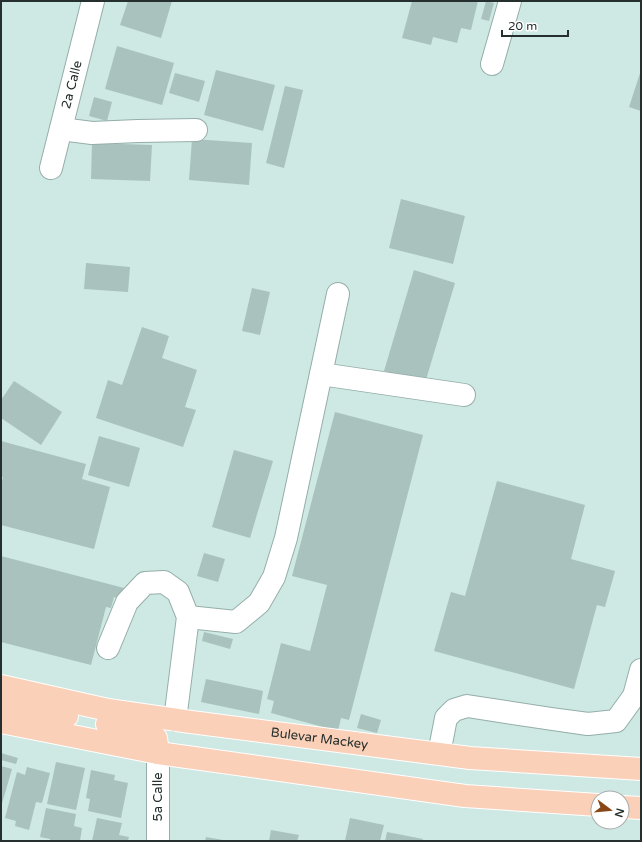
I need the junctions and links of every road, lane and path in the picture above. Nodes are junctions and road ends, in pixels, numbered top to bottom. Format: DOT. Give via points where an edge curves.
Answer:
graph roads {
  1 [pos="93,1"];
  2 [pos="510,1"];
  3 [pos="492,64"];
  4 [pos="61,129"];
  5 [pos="196,130"];
  6 [pos="51,168"];
  7 [pos="338,294"];
  8 [pos="321,374"];
  9 [pos="464,395"];
  10 [pos="188,618"];
  11 [pos="108,648"];
  12 [pos="641,670"];
  13 [pos="1,686"];
  14 [pos="1,703"];
  15 [pos="175,720"];
  16 [pos="1,722"];
  17 [pos="158,753"];
  18 [pos="439,754"];
  19 [pos="641,769"];
  20 [pos="590,804"];
  21 [pos="630,807"];
  22 [pos="641,808"];
  23 [pos="158,841"];
  1 -- 4 [label="street, 2a Calle"];
  2 -- 3 [label="street"];
  4 -- 5 [label="street" via="92,133"];
  4 -- 6 [label="street, 2a Calle"];
  7 -- 8 [label="street"];
  8 -- 9 [label="street"];
  8 -- 10 [label="street" via="286,538 274,577 259,603 236,622"];
  10 -- 11 [label="street" via="178,592 164,582 145,583 127,602"];
  10 -- 15 [label="street"];
  12 -- 18 [label="street" via="634,696 616,721 588,724 467,706 454,710 446,718"];
  13 -- 15 [label="main road, Bulevar Mackey" via="108,710"];
  14 -- 17 [label="main road" via="148,732 156,738"];
  15 -- 18 [label="main road, Bulevar Mackey"];
  16 -- 17 [label="main road"];
  17 -- 20 [label="main road" via="465,796"];
  17 -- 23 [label="street, 5a Calle"];
  18 -- 19 [label="main road, Bulevar Mackey"];
  21 -- 22 [label="main road"];
}
